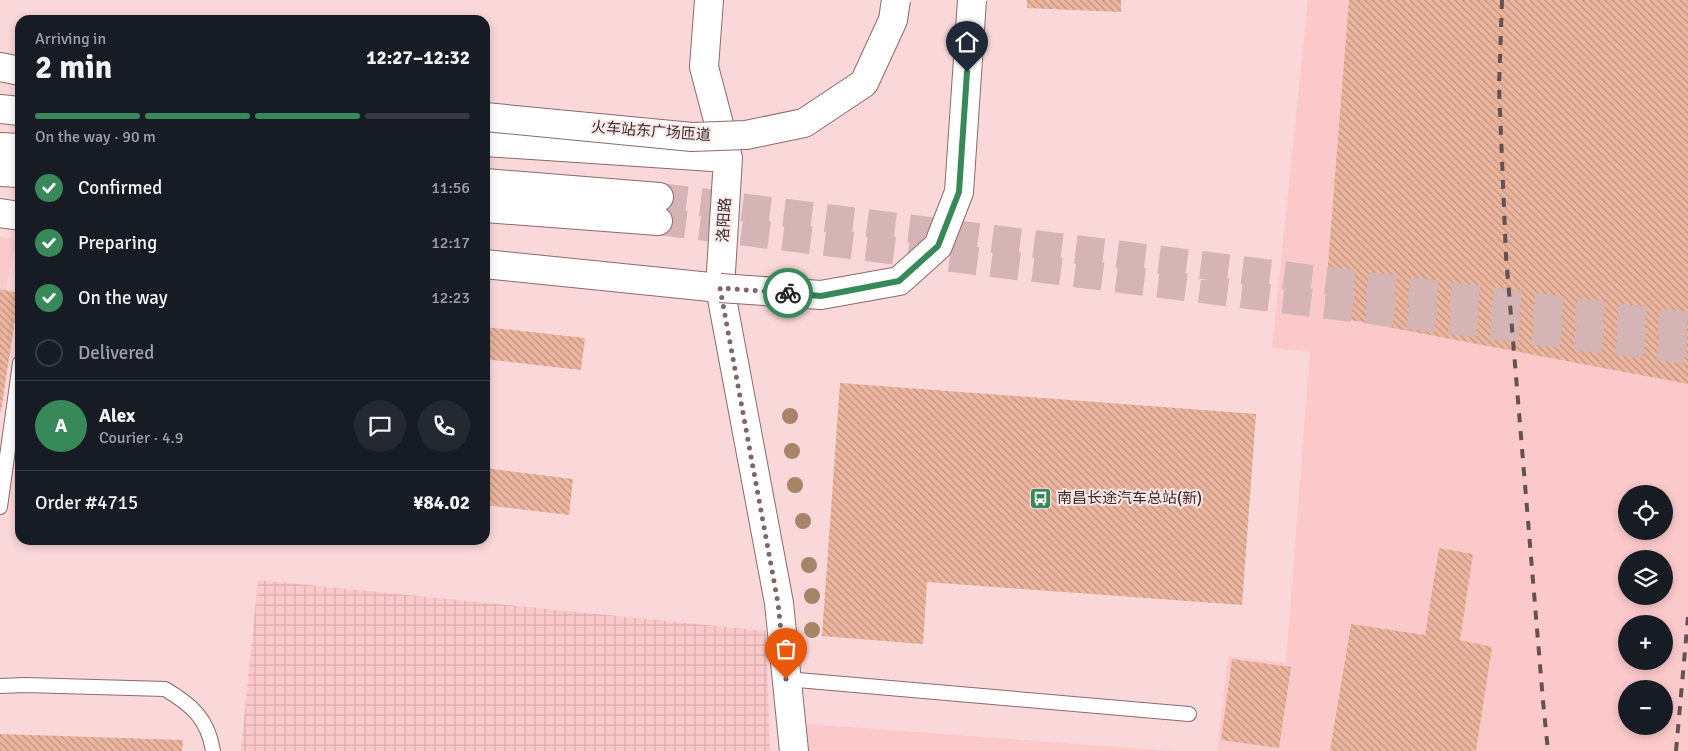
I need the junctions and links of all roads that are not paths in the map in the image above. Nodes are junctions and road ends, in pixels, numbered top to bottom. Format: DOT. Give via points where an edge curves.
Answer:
graph roads {
  1 [pos="709,0"];
  2 [pos="896,0"];
  3 [pos="972,0"];
  4 [pos="0,67"];
  5 [pos="15,70"];
  6 [pos="0,109"];
  7 [pos="15,110"];
  8 [pos="490,118"];
  9 [pos="490,142"];
  10 [pos="0,147"];
  11 [pos="15,148"];
  12 [pos="728,158"];
  13 [pos="0,172"];
  14 [pos="15,173"];
  15 [pos="490,184"];
  16 [pos="490,208"];
  17 [pos="0,213"];
  18 [pos="15,215"];
  19 [pos="490,265"];
  20 [pos="720,288"];
  21 [pos="15,399"];
  22 [pos="0,507"];
  23 [pos="786,679"];
  24 [pos="0,686"];
  25 [pos="1189,714"];
  26 [pos="213,751"];
  27 [pos="794,751"];
  1 -- 12 [label="main road, 洛阳路" via="704,67"];
  2 -- 8 [label="main road, 火车站东广场匝道, bridge" via="893,20 864,84 804,123 746,136 692,137"];
  3 -- 20 [label="main road, bridge" via="959,192 938,246 899,281 821,296"];
  4 -- 5 [label="main road"];
  6 -- 7 [label="main road"];
  9 -- 12 [label="main road"];
  10 -- 11 [label="main road"];
  12 -- 20 [label="main road, 洛阳路"];
  13 -- 14 [label="main road"];
  15 -- 16 [label="main road" via="659,209"];
  17 -- 18 [label="main road"];
  19 -- 20 [label="main road"];
  20 -- 23 [label="main road, 洛阳路" via="778,603"];
  21 -- 22 [label="lane"];
  23 -- 25 [label="lane"];
  23 -- 27 [label="main road, 洛阳路"];
  24 -- 26 [label="lane" via="165,689 200,716"];
}
